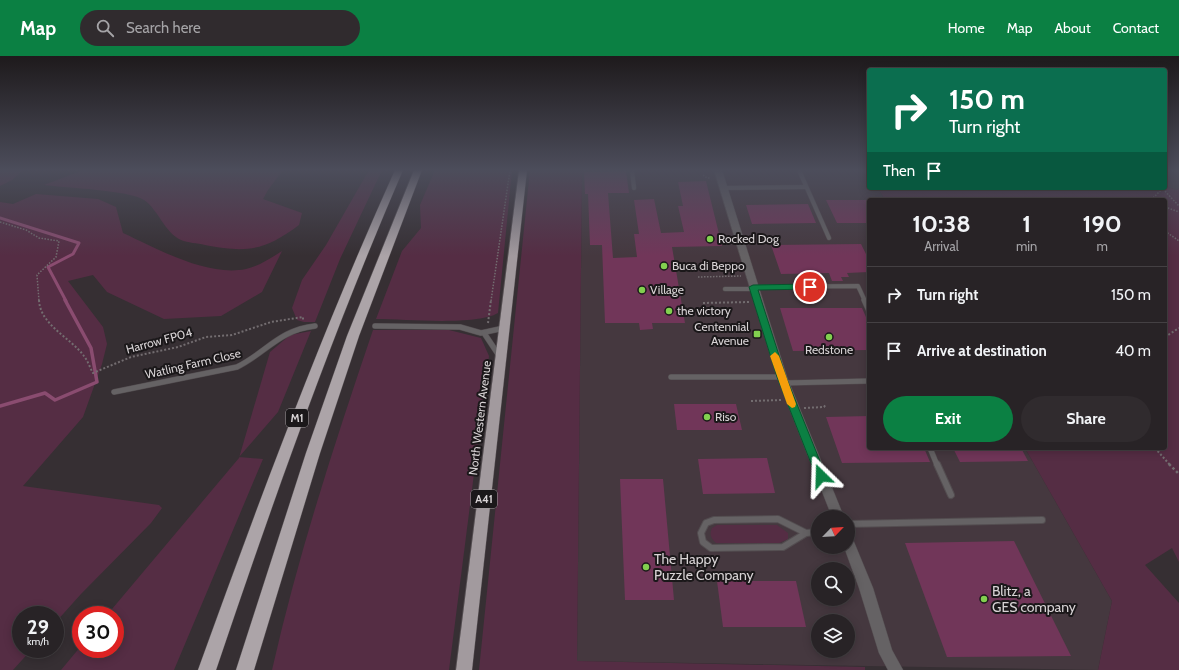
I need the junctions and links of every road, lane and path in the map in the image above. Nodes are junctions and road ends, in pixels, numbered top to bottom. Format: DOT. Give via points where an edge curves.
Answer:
graph roads {
  1 [pos="387,199"];
  2 [pos="407,199"];
  3 [pos="520,199"];
  4 [pos="726,199"];
  5 [pos="811,199"];
  6 [pos="1167,208"];
  7 [pos="1179,212"];
  8 [pos="0,222"];
  9 [pos="1167,233"];
  10 [pos="829,238"];
  11 [pos="1179,241"];
  12 [pos="750,276"];
  13 [pos="698,277"];
  14 [pos="754,288"];
  15 [pos="725,289"];
  16 [pos="758,302"];
  17 [pos="703,303"];
  18 [pos="867,306"];
  19 [pos="304,323"];
  20 [pos="315,326"];
  21 [pos="375,326"];
  22 [pos="504,328"];
  23 [pos="1179,328"];
  24 [pos="484,332"];
  25 [pos="1167,336"];
  26 [pos="501,358"];
  27 [pos="671,377"];
  28 [pos="783,380"];
  29 [pos="867,381"];
  30 [pos="114,392"];
  31 [pos="751,401"];
  32 [pos="792,404"];
  33 [pos="826,404"];
  34 [pos="931,450"];
  35 [pos="1157,450"];
  36 [pos="1179,474"];
  37 [pos="951,495"];
  38 [pos="835,510"];
  39 [pos="1042,520"];
  40 [pos="855,524"];
  41 [pos="806,533"];
  42 [pos="811,533"];
  43 [pos="853,554"];
  44 [pos="886,653"];
  45 [pos="207,670"];
  46 [pos="245,670"];
  47 [pos="464,670"];
  48 [pos="886,670"];
  49 [pos="896,670"];
  1 -- 45 [label="highway, M1" via="328,335 277,469"];
  2 -- 46 [label="highway, M1" via="353,336"];
  3 -- 22 [label="highway, North Western Avenue / A41"];
  4 -- 12 [label="street"];
  5 -- 10 [label="lane"];
  6 -- 7 [label="path"];
  8 -- 19 [label="path, Harrow FP04" via="26,230 39,238 59,241 56,257 37,275 39,308 47,320 84,356 93,373 131,357 178,347 206,337 232,335 271,322 303,317"];
  9 -- 11 [label="path"];
  12 -- 13 [label="path"];
  12 -- 14 [label="street"];
  14 -- 15 [label="lane"];
  14 -- 16 [label="street"];
  14 -- 18 [label="lane" via="858,286"];
  16 -- 17 [label="path"];
  16 -- 28 [label="street"];
  20 -- 30 [label="lane, Watling Farm Close" via="288,332 251,361 237,366"];
  21 -- 24 [label="lane" via="460,327"];
  22 -- 24 [label="lane"];
  22 -- 26 [label="highway, North Western Avenue / A41"];
  23 -- 25 [label="path"];
  24 -- 26 [label="lane"];
  26 -- 47 [label="highway, North Western Avenue / A41"];
  27 -- 28 [label="lane"];
  28 -- 29 [label="lane"];
  28 -- 32 [label="street"];
  31 -- 32 [label="path"];
  32 -- 33 [label="path" via="824,407"];
  32 -- 38 [label="street"];
  34 -- 37 [label="lane"];
  35 -- 36 [label="path"];
  39 -- 40 [label="lane"];
  41 -- 41 [label="lane" via="783,547 719,548 711,548 703,542 701,533 706,523 714,520 778,518"];
  41 -- 42 [label="lane"];
  43 -- 44 [label="street"];
  44 -- 48 [label="street"];
  44 -- 49 [label="street"];
}
